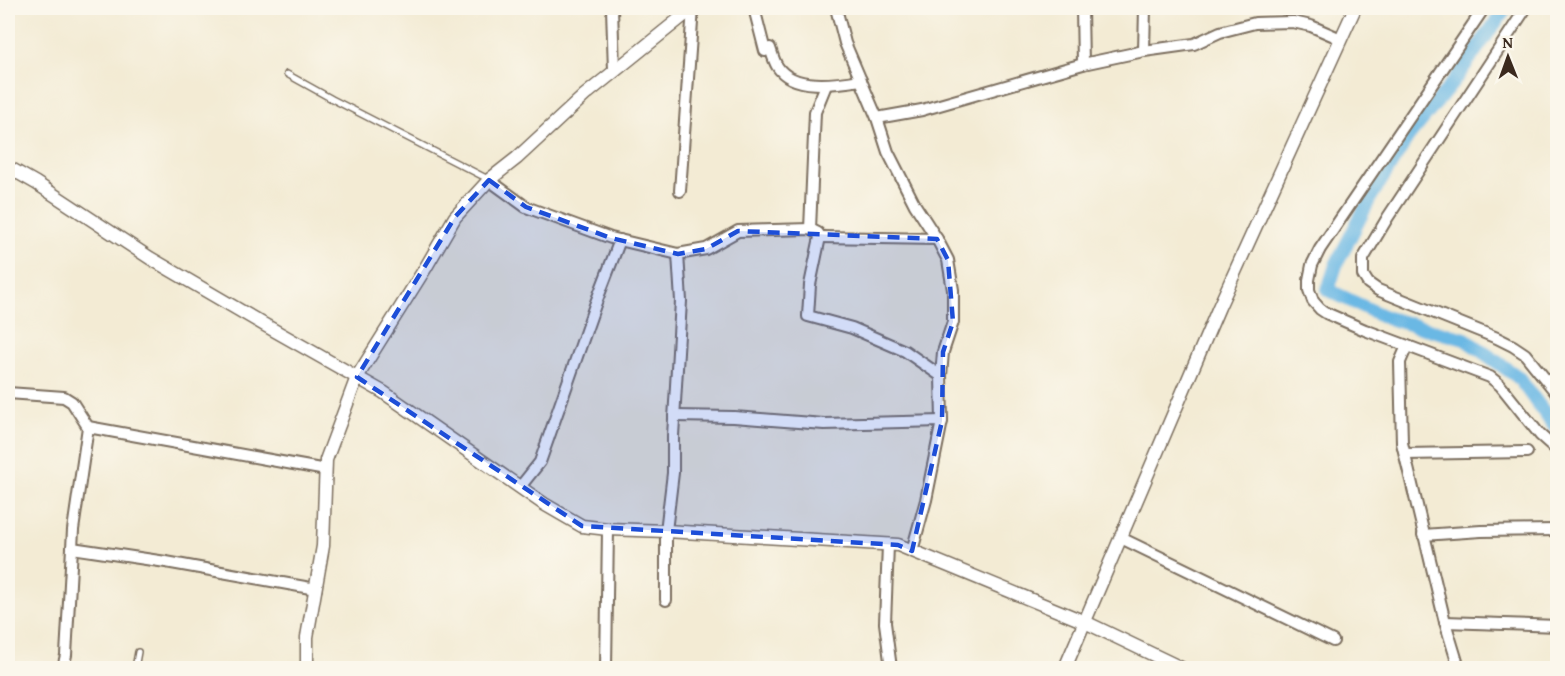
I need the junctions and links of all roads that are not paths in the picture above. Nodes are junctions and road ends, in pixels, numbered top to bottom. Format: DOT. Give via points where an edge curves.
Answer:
graph roads {
  1 [pos="612,8"];
  2 [pos="693,8"];
  3 [pos="754,8"];
  4 [pos="836,8"];
  5 [pos="1082,8"];
  6 [pos="1145,8"];
  7 [pos="1355,8"];
  8 [pos="1484,8"];
  9 [pos="1526,8"];
  10 [pos="1341,39"];
  11 [pos="1144,51"];
  12 [pos="1083,64"];
  13 [pos="614,71"];
  14 [pos="287,74"];
  15 [pos="861,80"];
  16 [pos="825,85"];
  17 [pos="877,118"];
  18 [pos="8,167"];
  19 [pos="489,180"];
  20 [pos="680,190"];
  21 [pos="810,229"];
  22 [pos="820,237"];
  23 [pos="937,239"];
  24 [pos="620,240"];
  25 [pos="678,254"];
  26 [pos="1403,354"];
  27 [pos="941,376"];
  28 [pos="357,377"];
  29 [pos="8,393"];
  30 [pos="1557,395"];
  31 [pos="674,416"];
  32 [pos="942,421"];
  33 [pos="88,427"];
  34 [pos="1557,451"];
  35 [pos="1527,452"];
  36 [pos="1405,454"];
  37 [pos="326,470"];
  38 [pos="520,487"];
  39 [pos="608,529"];
  40 [pos="1557,530"];
  41 [pos="666,531"];
  42 [pos="1423,535"];
  43 [pos="1121,538"];
  44 [pos="888,545"];
  45 [pos="72,548"];
  46 [pos="912,551"];
  47 [pos="316,589"];
  48 [pos="666,600"];
  49 [pos="1085,622"];
  50 [pos="1445,622"];
  51 [pos="1557,626"];
  52 [pos="1333,641"];
  53 [pos="138,652"];
  54 [pos="891,668"];
  55 [pos="63,669"];
  56 [pos="135,669"];
  57 [pos="306,669"];
  58 [pos="606,669"];
  59 [pos="884,669"];
  60 [pos="1065,669"];
  61 [pos="1181,669"];
  62 [pos="1459,669"];
  1 -- 13 [label="street"];
  2 -- 13 [label="street"];
  2 -- 20 [label="street"];
  3 -- 16 [label="street" via="767,50 785,76"];
  4 -- 15 [label="street"];
  5 -- 12 [label="street"];
  6 -- 11 [label="street"];
  7 -- 10 [label="street"];
  8 -- 26 [label="street" via="1343,214 1312,266 1310,290 1320,309"];
  9 -- 30 [label="street" via="1383,225 1363,259 1363,274 1378,290 1513,346 1525,354"];
  10 -- 11 [label="street" via="1293,22 1255,23 1194,44"];
  10 -- 43 [label="street" via="1219,307"];
  11 -- 12 [label="street"];
  12 -- 17 [label="street" via="922,110"];
  13 -- 19 [label="street"];
  14 -- 19 [label="lane"];
  15 -- 16 [label="street"];
  15 -- 17 [label="street"];
  16 -- 21 [label="street" via="815,112"];
  17 -- 23 [label="street" via="888,152"];
  18 -- 28 [label="street" via="150,258"];
  19 -- 24 [label="street" via="526,207"];
  19 -- 28 [label="street" via="455,217"];
  21 -- 22 [label="street"];
  21 -- 25 [label="street" via="738,231 706,249"];
  22 -- 23 [label="street"];
  22 -- 27 [label="street" via="808,316 852,328 905,351"];
  23 -- 27 [label="street" via="948,260 953,290 953,322 943,352"];
  24 -- 25 [label="street"];
  24 -- 38 [label="street" via="540,462"];
  25 -- 31 [label="street" via="681,301"];
  26 -- 34 [label="street" via="1490,377"];
  26 -- 36 [label="street"];
  27 -- 32 [label="street"];
  28 -- 37 [label="street" via="326,460"];
  28 -- 38 [label="street"];
  29 -- 33 [label="street" via="64,398 72,402"];
  31 -- 32 [label="street" via="824,424"];
  31 -- 41 [label="street" via="674,473"];
  32 -- 46 [label="street"];
  33 -- 37 [label="street"];
  33 -- 45 [label="street"];
  35 -- 36 [label="street"];
  36 -- 42 [label="street"];
  37 -- 47 [label="street" via="323,546"];
  38 -- 39 [label="street" via="582,526"];
  39 -- 41 [label="street"];
  39 -- 58 [label="street"];
  40 -- 42 [label="street"];
  41 -- 44 [label="street"];
  41 -- 48 [label="street"];
  42 -- 50 [label="street"];
  43 -- 49 [label="street"];
  43 -- 52 [label="street"];
  44 -- 46 [label="street"];
  44 -- 54 [label="street" via="885,623"];
  45 -- 47 [label="street"];
  45 -- 55 [label="street"];
  46 -- 49 [label="street"];
  47 -- 57 [label="street"];
  49 -- 60 [label="street"];
  49 -- 61 [label="street"];
  50 -- 51 [label="street"];
  50 -- 62 [label="street"];
  53 -- 56 [label="lane"];
  54 -- 59 [label="street"];
}
